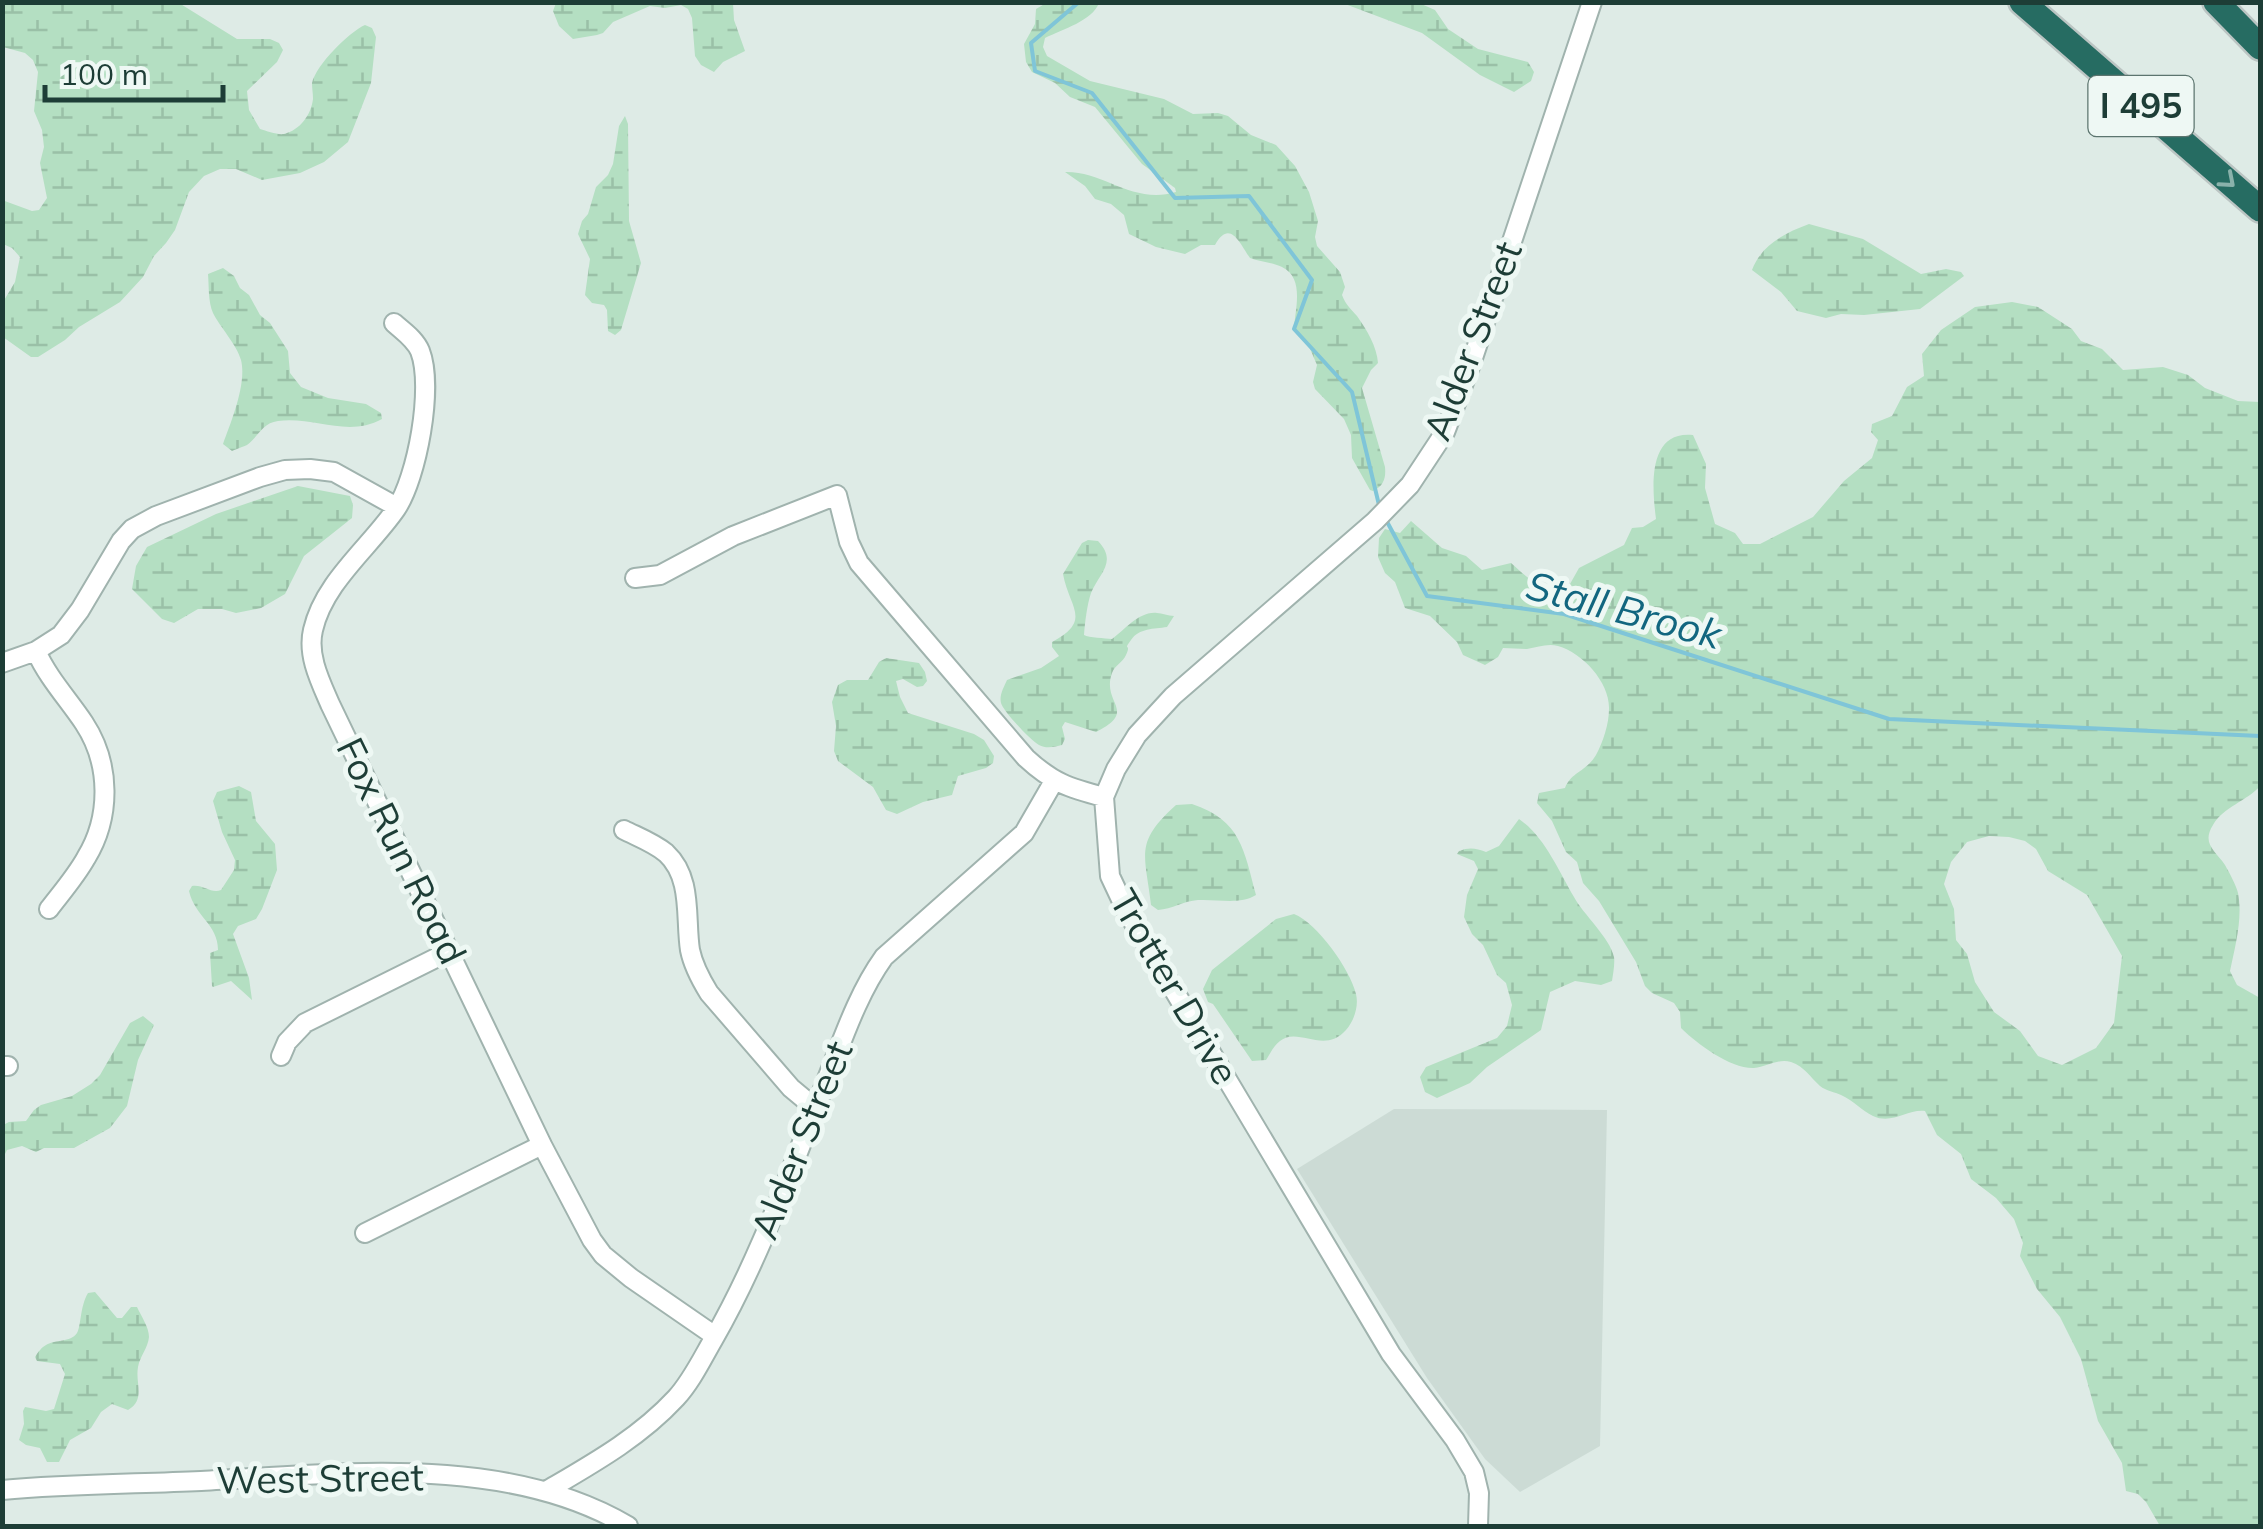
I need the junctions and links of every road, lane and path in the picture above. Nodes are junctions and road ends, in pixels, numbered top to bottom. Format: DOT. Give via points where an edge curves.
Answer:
graph roads {
  1 [pos="1592,2"];
  2 [pos="2022,2"];
  3 [pos="2216,2"];
  4 [pos="2260,47"];
  5 [pos="2260,209"];
  6 [pos="394,324"];
  7 [pos="398,507"];
  8 [pos="635,578"];
  9 [pos="36,651"];
  10 [pos="2,663"];
  11 [pos="1054,781"];
  12 [pos="1104,797"];
  13 [pos="624,830"];
  14 [pos="49,908"];
  15 [pos="450,951"];
  16 [pos="281,1056"];
  17 [pos="815,1108"];
  18 [pos="542,1146"];
  19 [pos="365,1233"];
  20 [pos="715,1336"];
  21 [pos="2,1490"];
  22 [pos="546,1492"];
  23 [pos="628,1526"];
  24 [pos="1478,1526"];
  1 -- 12 [label="street, Alder Street" via="1445,432 1382,514 1173,696 1137,735"];
  2 -- 5 [label="highway, I 495, one-way"];
  3 -- 4 [label="highway"];
  6 -- 7 [label="street, Fox Run Road" via="418,347 425,382 415,457"];
  7 -- 9 [label="street" via="334,472 310,469 260,477 156,516 121,540 71,622"];
  7 -- 15 [label="street, Fox Run Road" via="324,601 312,652 330,704"];
  8 -- 11 [label="street" via="660,574 836,495 859,563 1026,758"];
  9 -- 10 [label="street"];
  9 -- 14 [label="street" via="95,743 104,778 94,844"];
  11 -- 12 [label="street"];
  11 -- 17 [label="street, Alder Street" via="1024,833 873,972"];
  12 -- 24 [label="street, Trotter Drive" via="1110,876 1126,910 1391,1354 1474,1472"];
  13 -- 17 [label="street" via="676,866 690,953 709,993"];
  15 -- 16 [label="street" via="305,1024"];
  15 -- 18 [label="street, Fox Run Road"];
  17 -- 20 [label="street, Alder Street" via="745,1281"];
  18 -- 19 [label="street"];
  18 -- 20 [label="street, Fox Run Road" via="604,1256"];
  20 -- 22 [label="street, Alder Street" via="679,1395 651,1422"];
  21 -- 22 [label="street, West Street" via="410,1473"];
  22 -- 23 [label="street, West Street"];
}
